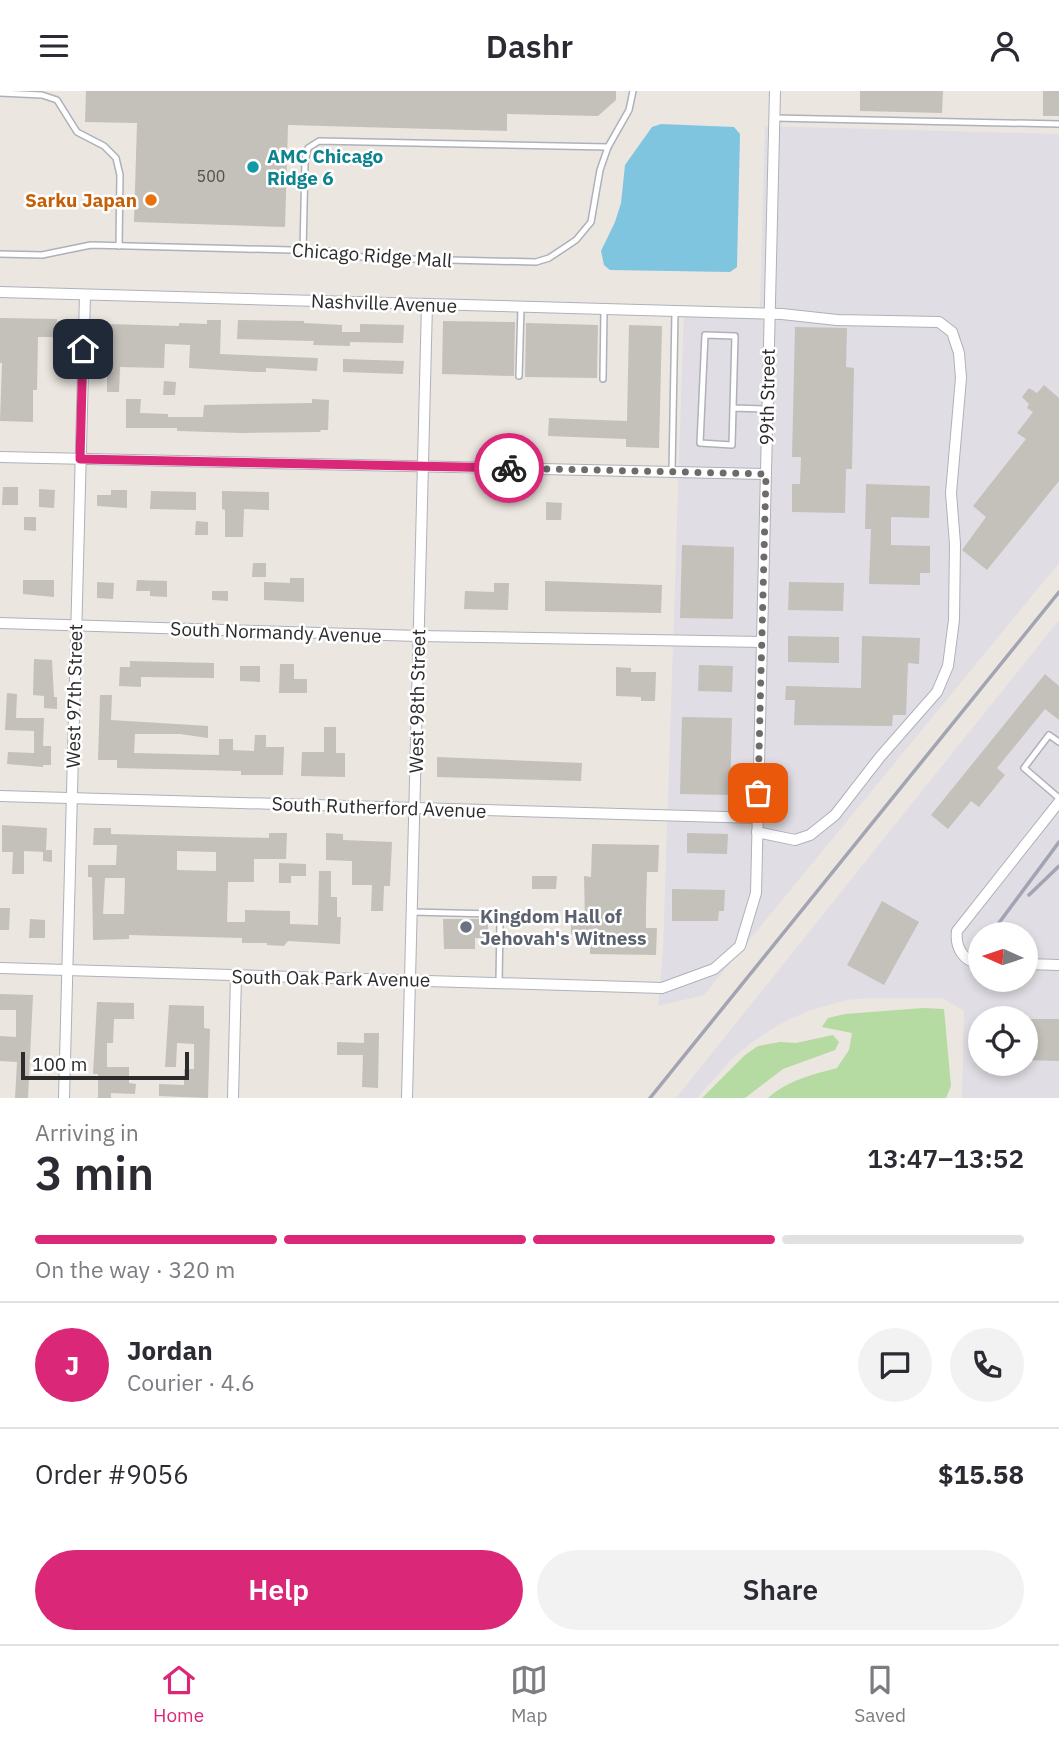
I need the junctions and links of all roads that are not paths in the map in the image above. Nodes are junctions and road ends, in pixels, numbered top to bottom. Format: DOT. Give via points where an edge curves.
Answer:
graph roads {
  1 [pos="634,91"];
  2 [pos="775,91"];
  3 [pos="0,93"];
  4 [pos="774,118"];
  5 [pos="1059,124"];
  6 [pos="608,147"];
  7 [pos="119,246"];
  8 [pos="303,250"];
  9 [pos="0,254"];
  10 [pos="0,292"];
  11 [pos="85,295"];
  12 [pos="427,305"];
  13 [pos="521,307"];
  14 [pos="604,310"];
  15 [pos="675,311"];
  16 [pos="769,314"];
  17 [pos="519,376"];
  18 [pos="603,379"];
  19 [pos="733,408"];
  20 [pos="767,409"];
  21 [pos="0,457"];
  22 [pos="80,459"];
  23 [pos="422,466"];
  24 [pos="672,471"];
  25 [pos="766,474"];
  26 [pos="0,624"];
  27 [pos="76,625"];
  28 [pos="418,636"];
  29 [pos="762,642"];
  30 [pos="1059,742"];
  31 [pos="0,796"];
  32 [pos="72,798"];
  33 [pos="1059,800"];
  34 [pos="414,807"];
  35 [pos="758,818"];
  36 [pos="757,832"];
  37 [pos="412,912"];
  38 [pos="968,960"];
  39 [pos="1038,964"];
  40 [pos="1059,965"];
  41 [pos="0,968"];
  42 [pos="66,970"];
  43 [pos="236,976"];
  44 [pos="410,980"];
  45 [pos="499,983"];
  46 [pos="662,988"];
  47 [pos="64,1098"];
  48 [pos="233,1098"];
  49 [pos="407,1098"];
  1 -- 6 [label="lane, Chicago Ridge Mall"];
  2 -- 4 [label="street, 99th Street"];
  3 -- 7 [label="lane" via="51,97 62,105 77,132 116,157"];
  4 -- 5 [label="lane"];
  4 -- 16 [label="street, 99th Street"];
  6 -- 8 [label="lane, Chicago Ridge Mall" via="592,222 576,240 549,258 522,263 368,258"];
  6 -- 8 [label="lane" via="319,141 306,154"];
  7 -- 8 [label="lane, Chicago Ridge Mall"];
  7 -- 9 [label="lane, Chicago Ridge Mall" via="90,245 42,255"];
  10 -- 11 [label="street, Nashville Avenue"];
  11 -- 12 [label="street, Nashville Avenue"];
  11 -- 22 [label="street, West 97th Street"];
  12 -- 13 [label="street, Nashville Avenue"];
  12 -- 23 [label="street, West 98th Street"];
  13 -- 14 [label="street, Nashville Avenue"];
  13 -- 17 [label="lane"];
  14 -- 15 [label="street, Nashville Avenue"];
  14 -- 18 [label="lane"];
  15 -- 16 [label="street, Nashville Avenue"];
  15 -- 24 [label="lane"];
  16 -- 20 [label="street, 99th Street"];
  16 -- 36 [label="street, Nashville Avenue" via="939,322 952,332 961,378 951,493 954,620 948,666 937,692 835,815 810,835 794,840"];
  19 -- 19 [label="lane" via="732,445 700,443 705,335 735,336"];
  19 -- 20 [label="lane"];
  20 -- 25 [label="street, 99th Street"];
  21 -- 22 [label="street"];
  22 -- 23 [label="street"];
  22 -- 27 [label="street, West 97th Street"];
  23 -- 24 [label="street"];
  23 -- 28 [label="street, West 98th Street"];
  24 -- 25 [label="street"];
  25 -- 29 [label="street, 99th Street"];
  26 -- 27 [label="street, South Normandy Avenue"];
  27 -- 28 [label="street, South Normandy Avenue"];
  27 -- 32 [label="street, West 97th Street"];
  28 -- 29 [label="street, South Normandy Avenue"];
  28 -- 34 [label="street, West 98th Street"];
  29 -- 35 [label="street, 99th Street"];
  30 -- 33 [label="lane" via="1049,735 1024,768"];
  31 -- 32 [label="street, South Rutherford Avenue"];
  32 -- 34 [label="street, South Rutherford Avenue"];
  32 -- 42 [label="street, West 97th Street"];
  33 -- 38 [label="street" via="961,923 956,939"];
  34 -- 35 [label="street, South Rutherford Avenue"];
  34 -- 37 [label="street, West 98th Street"];
  35 -- 36 [label="street, 99th Street"];
  36 -- 46 [label="street, 99th Street" via="756,893 740,946 714,969"];
  37 -- 44 [label="street, West 98th Street"];
  37 -- 45 [label="lane" via="498,916"];
  39 -- 40 [label="street"];
  41 -- 42 [label="street, South Oak Park Avenue"];
  42 -- 43 [label="street, South Oak Park Avenue"];
  42 -- 47 [label="street, West 97th Street"];
  43 -- 44 [label="street, South Oak Park Avenue"];
  43 -- 48 [label="street"];
  44 -- 45 [label="street, South Oak Park Avenue"];
  44 -- 49 [label="street, West 98th Street"];
  45 -- 46 [label="street, South Oak Park Avenue"];
}
